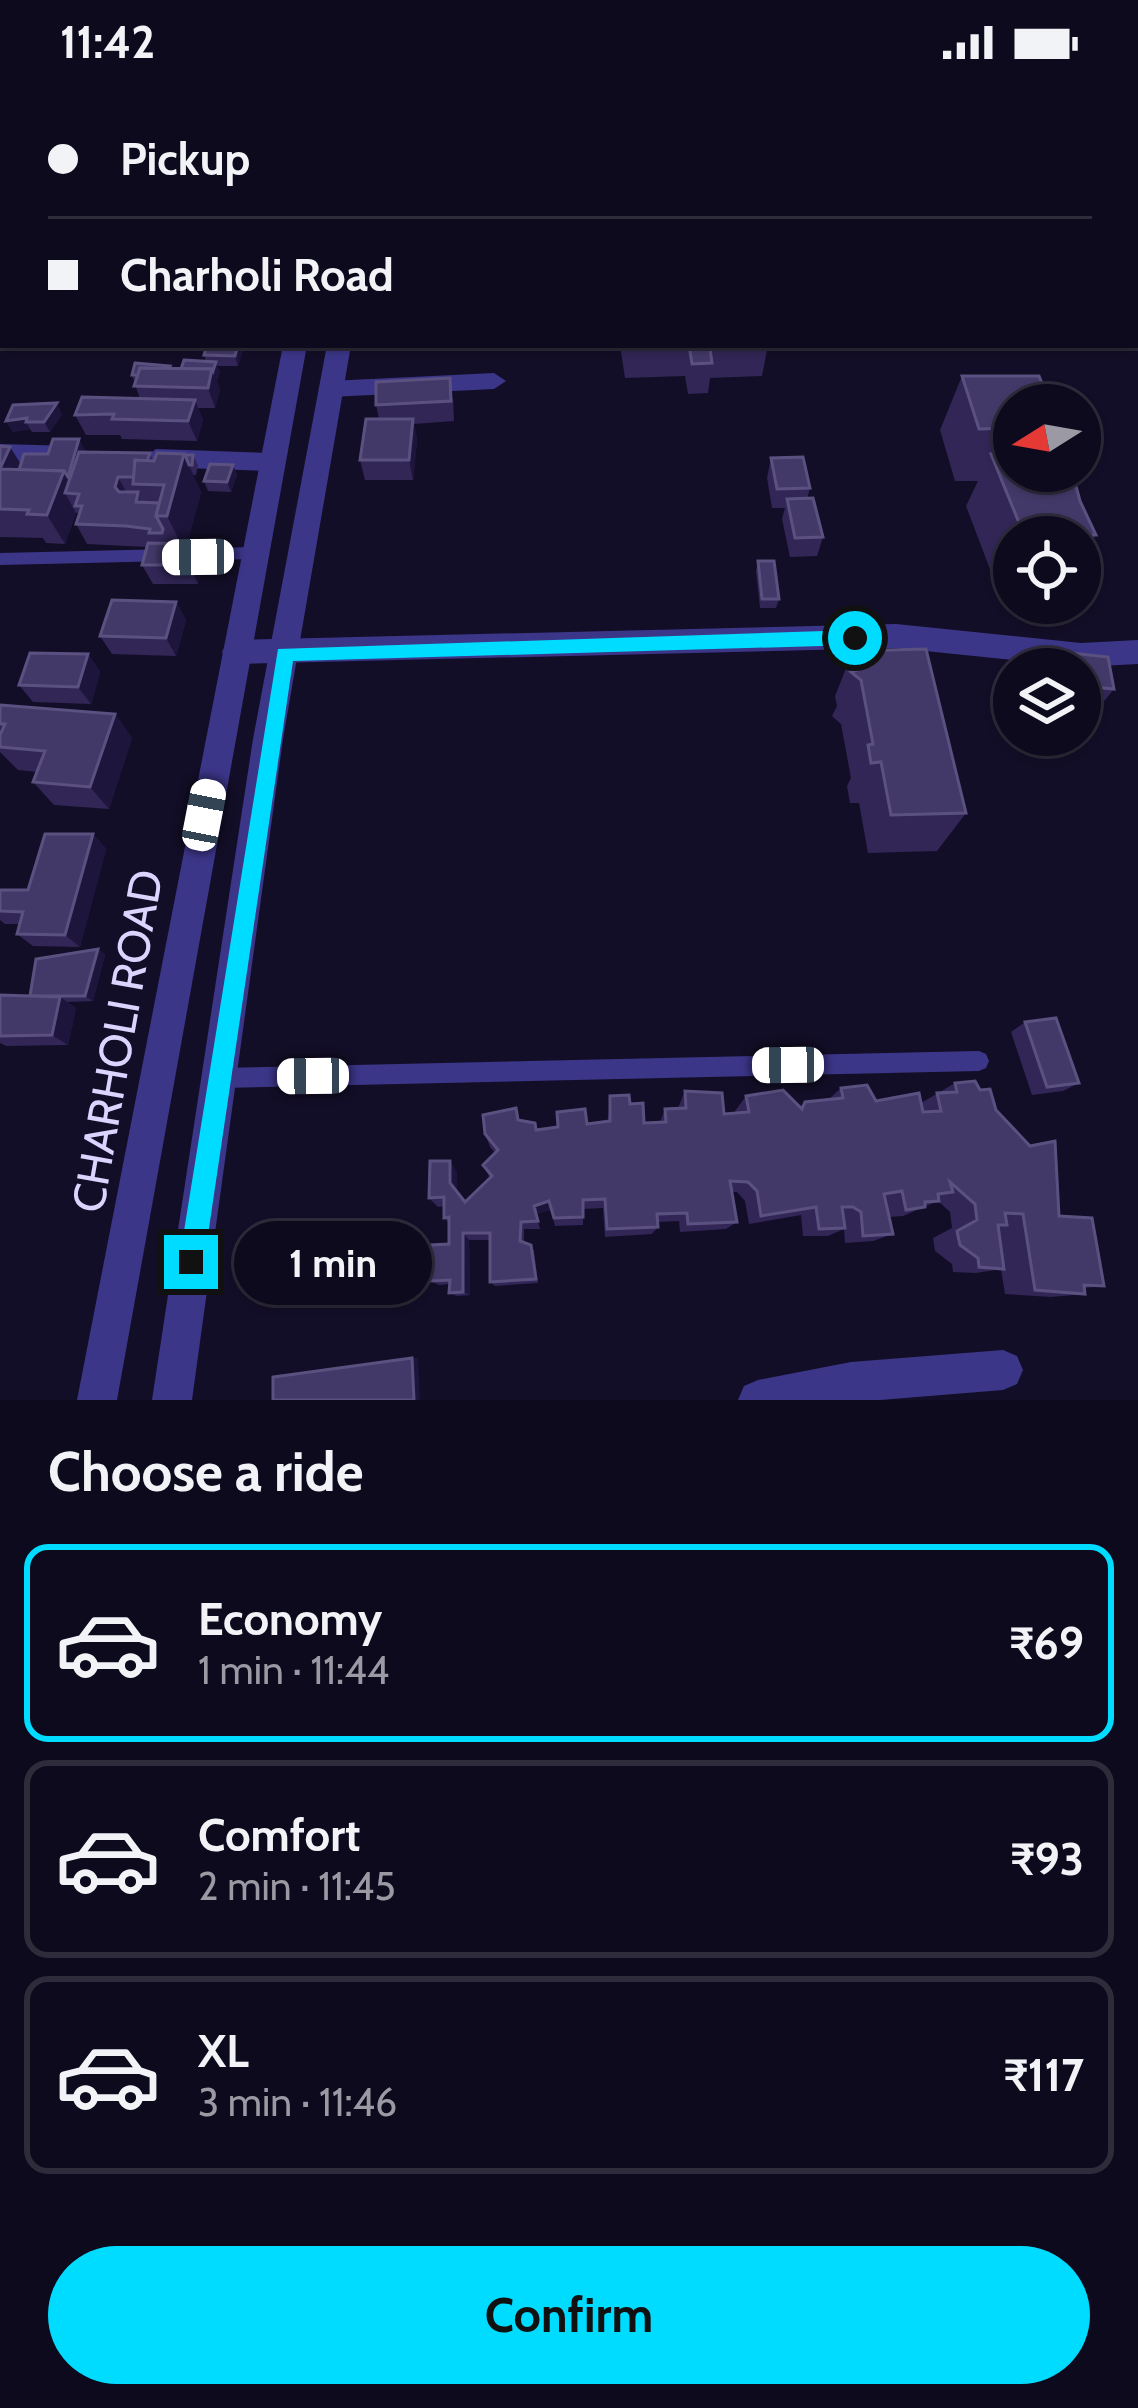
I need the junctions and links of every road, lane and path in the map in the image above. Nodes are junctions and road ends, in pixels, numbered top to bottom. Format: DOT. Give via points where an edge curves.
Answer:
graph roads {
  1 [pos="294,348"];
  2 [pos="338,348"];
  3 [pos="494,380"];
  4 [pos="330,388"];
  5 [pos="0,453"];
  6 [pos="91,456"];
  7 [pos="136,457"];
  8 [pos="272,462"];
  9 [pos="255,553"];
  10 [pos="0,559"];
  11 [pos="236,652"];
  12 [pos="1138,652"];
  13 [pos="285,654"];
  14 [pos="979,1061"];
  15 [pos="218,1078"];
  16 [pos="1003,1370"];
  17 [pos="97,1400"];
  18 [pos="172,1400"];
  19 [pos="758,1400"];
  1 -- 8 [label="street, CHARHOLI ROAD"];
  2 -- 4 [label="street"];
  3 -- 4 [label="street"];
  4 -- 13 [label="street"];
  5 -- 6 [label="street"];
  7 -- 8 [label="street"];
  8 -- 9 [label="street, CHARHOLI ROAD"];
  9 -- 10 [label="lane"];
  9 -- 11 [label="street, CHARHOLI ROAD"];
  11 -- 13 [label="street"];
  11 -- 17 [label="street, CHARHOLI ROAD"];
  12 -- 13 [label="street" via="1081,655 896,636"];
  13 -- 15 [label="street"];
  14 -- 15 [label="lane"];
  15 -- 18 [label="street"];
  16 -- 19 [label="street" via="851,1382"];
}
